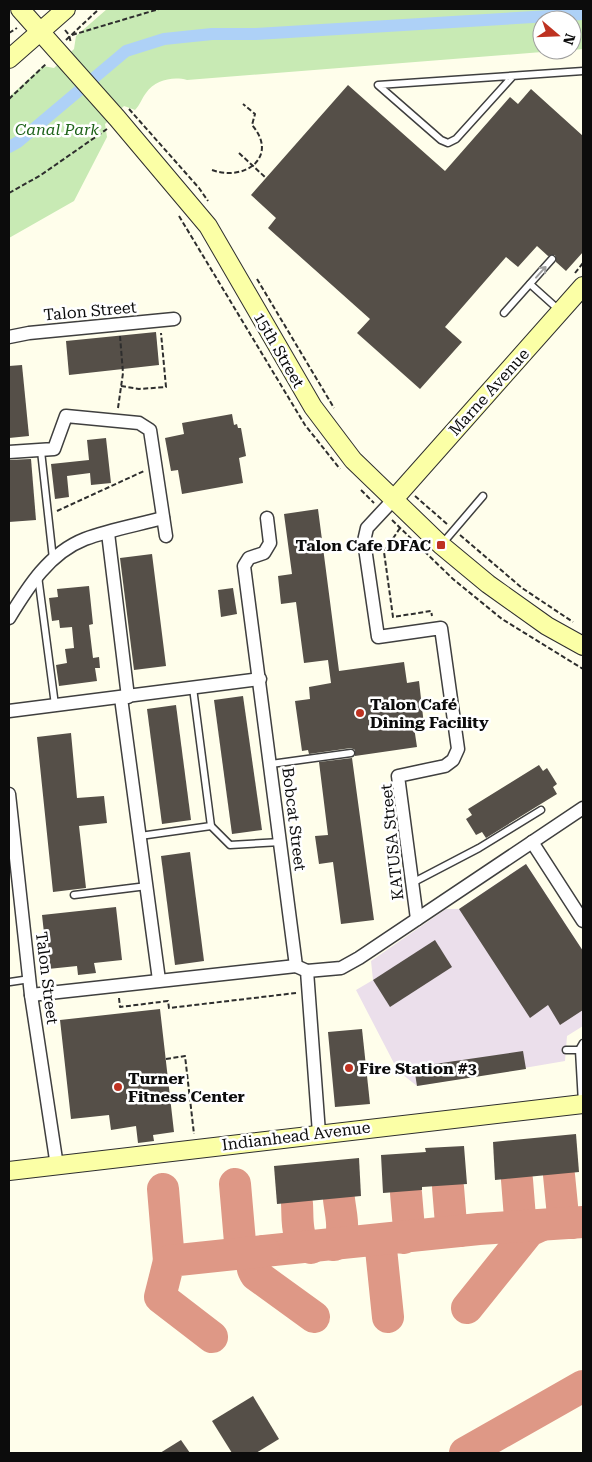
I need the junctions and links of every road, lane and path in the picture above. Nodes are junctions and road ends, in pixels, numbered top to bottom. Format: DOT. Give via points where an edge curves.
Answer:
graph roads {
  1 [pos="20,9"];
  2 [pos="66,9"];
  3 [pos="99,9"];
  4 [pos="160,9"];
  5 [pos="40,32"];
  6 [pos="60,55"];
  7 [pos="9,59"];
  8 [pos="583,71"];
  9 [pos="513,76"];
  10 [pos="9,99"];
  11 [pos="243,104"];
  12 [pos="239,153"];
  13 [pos="252,166"];
  14 [pos="212,170"];
  15 [pos="266,178"];
  16 [pos="552,259"];
  17 [pos="530,284"];
  18 [pos="583,286"];
  19 [pos="561,311"];
  20 [pos="504,313"];
  21 [pos="174,319"];
  22 [pos="160,321"];
  23 [pos="119,325"];
  24 [pos="9,337"];
  25 [pos="121,386"];
  26 [pos="116,421"];
  27 [pos="41,451"];
  28 [pos="9,452"];
  29 [pos="155,467"];
  30 [pos="484,496"];
  31 [pos="416,498"];
  32 [pos="394,499"];
  33 [pos="48,515"];
  34 [pos="163,518"];
  35 [pos="267,518"];
  36 [pos="400,528"];
  37 [pos="454,530"];
  38 [pos="108,533"];
  39 [pos="166,536"];
  40 [pos="442,545"];
  41 [pos="53,559"];
  42 [pos="38,575"];
  43 [pos="9,618"];
  44 [pos="577,625"];
  45 [pos="434,629"];
  46 [pos="583,646"];
  47 [pos="260,679"];
  48 [pos="193,688"];
  49 [pos="125,698"];
  50 [pos="55,706"];
  51 [pos="9,711"];
  52 [pos="351,753"];
  53 [pos="271,764"];
  54 [pos="9,794"];
  55 [pos="583,808"];
  56 [pos="541,810"];
  57 [pos="211,826"];
  58 [pos="140,836"];
  59 [pos="281,842"];
  60 [pos="532,842"];
  61 [pos="412,883"];
  62 [pos="147,886"];
  63 [pos="74,894"];
  64 [pos="417,919"];
  65 [pos="583,921"];
  66 [pos="301,969"];
  67 [pos="30,979"];
  68 [pos="159,980"];
  69 [pos="10,982"];
  70 [pos="118,985"];
  71 [pos="308,992"];
  72 [pos="31,995"];
  73 [pos="583,1043"];
  74 [pos="566,1050"];
  75 [pos="579,1050"];
  76 [pos="166,1059"];
  77 [pos="583,1104"];
  78 [pos="319,1134"];
  79 [pos="196,1148"];
  80 [pos="57,1166"];
  81 [pos="9,1171"];
  1 -- 5 [label="street, 15th Street"];
  2 -- 5 [label="street"];
  3 -- 4 [label="path" via="69,35"];
  5 -- 6 [label="street, 15th Street"];
  5 -- 7 [label="street"];
  6 -- 10 [label="path"];
  6 -- 32 [label="street, 15th Street" via="208,226 313,408 353,460"];
  8 -- 9 [label="lane"];
  9 -- 9 [label="lane" via="422,83 378,85 448,143 456,140"];
  11 -- 13 [label="path" via="255,114 252,125 262,145"];
  12 -- 13 [label="path"];
  13 -- 14 [label="path" via="245,172 233,174"];
  13 -- 15 [label="path"];
  17 -- 16 [label="lane, one-way"];
  17 -- 19 [label="lane"];
  17 -- 20 [label="lane"];
  18 -- 19 [label="street, Marne Avenue"];
  19 -- 32 [label="street, Marne Avenue"];
  21 -- 22 [label="street, Talon Street"];
  22 -- 23 [label="street, Talon Street"];
  22 -- 25 [label="path" via="166,387 139,389"];
  23 -- 24 [label="street, Talon Street"];
  23 -- 25 [label="path"];
  25 -- 26 [label="path"];
  26 -- 27 [label="street" via="66,416 54,449"];
  26 -- 29 [label="street" via="139,423 150,430"];
  27 -- 28 [label="street"];
  27 -- 33 [label="lane"];
  29 -- 33 [label="path"];
  29 -- 34 [label="street"];
  30 -- 37 [label="lane"];
  31 -- 37 [label="path"];
  32 -- 40 [label="street, 15th Street"];
  32 -- 45 [label="street" via="367,528 364,541 378,637"];
  33 -- 41 [label="lane"];
  34 -- 38 [label="street"];
  34 -- 39 [label="street"];
  35 -- 47 [label="street, Bobcat Street" via="270,543 264,553 249,558 244,566"];
  36 -- 45 [label="path" via="384,552 393,616 431,611"];
  37 -- 40 [label="lane"];
  37 -- 44 [label="path" via="522,588"];
  38 -- 41 [label="street" via="68,547"];
  38 -- 49 [label="street"];
  40 -- 46 [label="street, 15th Street" via="488,584 547,626"];
  41 -- 42 [label="street"];
  42 -- 43 [label="street"];
  42 -- 50 [label="lane"];
  45 -- 61 [label="street, KATUSA Street" via="441,628 458,749 453,760 445,766 398,776"];
  47 -- 48 [label="street"];
  47 -- 53 [label="street, Bobcat Street"];
  48 -- 49 [label="street"];
  48 -- 57 [label="lane"];
  49 -- 50 [label="street"];
  49 -- 58 [label="street"];
  50 -- 51 [label="street"];
  52 -- 53 [label="lane"];
  53 -- 59 [label="street, Bobcat Street"];
  54 -- 67 [label="street, Talon Street"];
  55 -- 60 [label="street"];
  56 -- 61 [label="lane" via="479,848"];
  57 -- 58 [label="lane"];
  57 -- 59 [label="lane" via="230,845"];
  58 -- 62 [label="street"];
  59 -- 66 [label="street, Bobcat Street"];
  60 -- 64 [label="street"];
  60 -- 65 [label="street"];
  61 -- 64 [label="street, KATUSA Street"];
  62 -- 63 [label="lane"];
  62 -- 68 [label="street"];
  64 -- 66 [label="street" via="341,968"];
  66 -- 68 [label="street"];
  66 -- 71 [label="street, Bobcat Street"];
  67 -- 69 [label="lane"];
  67 -- 72 [label="street, Talon Street"];
  68 -- 70 [label="street"];
  70 -- 71 [label="path" via="120,1007 168,1001 168,1008"];
  70 -- 72 [label="street"];
  71 -- 78 [label="street, Bobcat Street"];
  72 -- 80 [label="street, Talon Street"];
  73 -- 75 [label="lane"];
  74 -- 75 [label="lane"];
  75 -- 77 [label="lane"];
  76 -- 79 [label="path" via="185,1056"];
  77 -- 78 [label="street, Indianhead Avenue"];
  78 -- 79 [label="street, Indianhead Avenue"];
  79 -- 80 [label="street, Indianhead Avenue"];
  80 -- 81 [label="street, Indianhead Avenue"];
}
